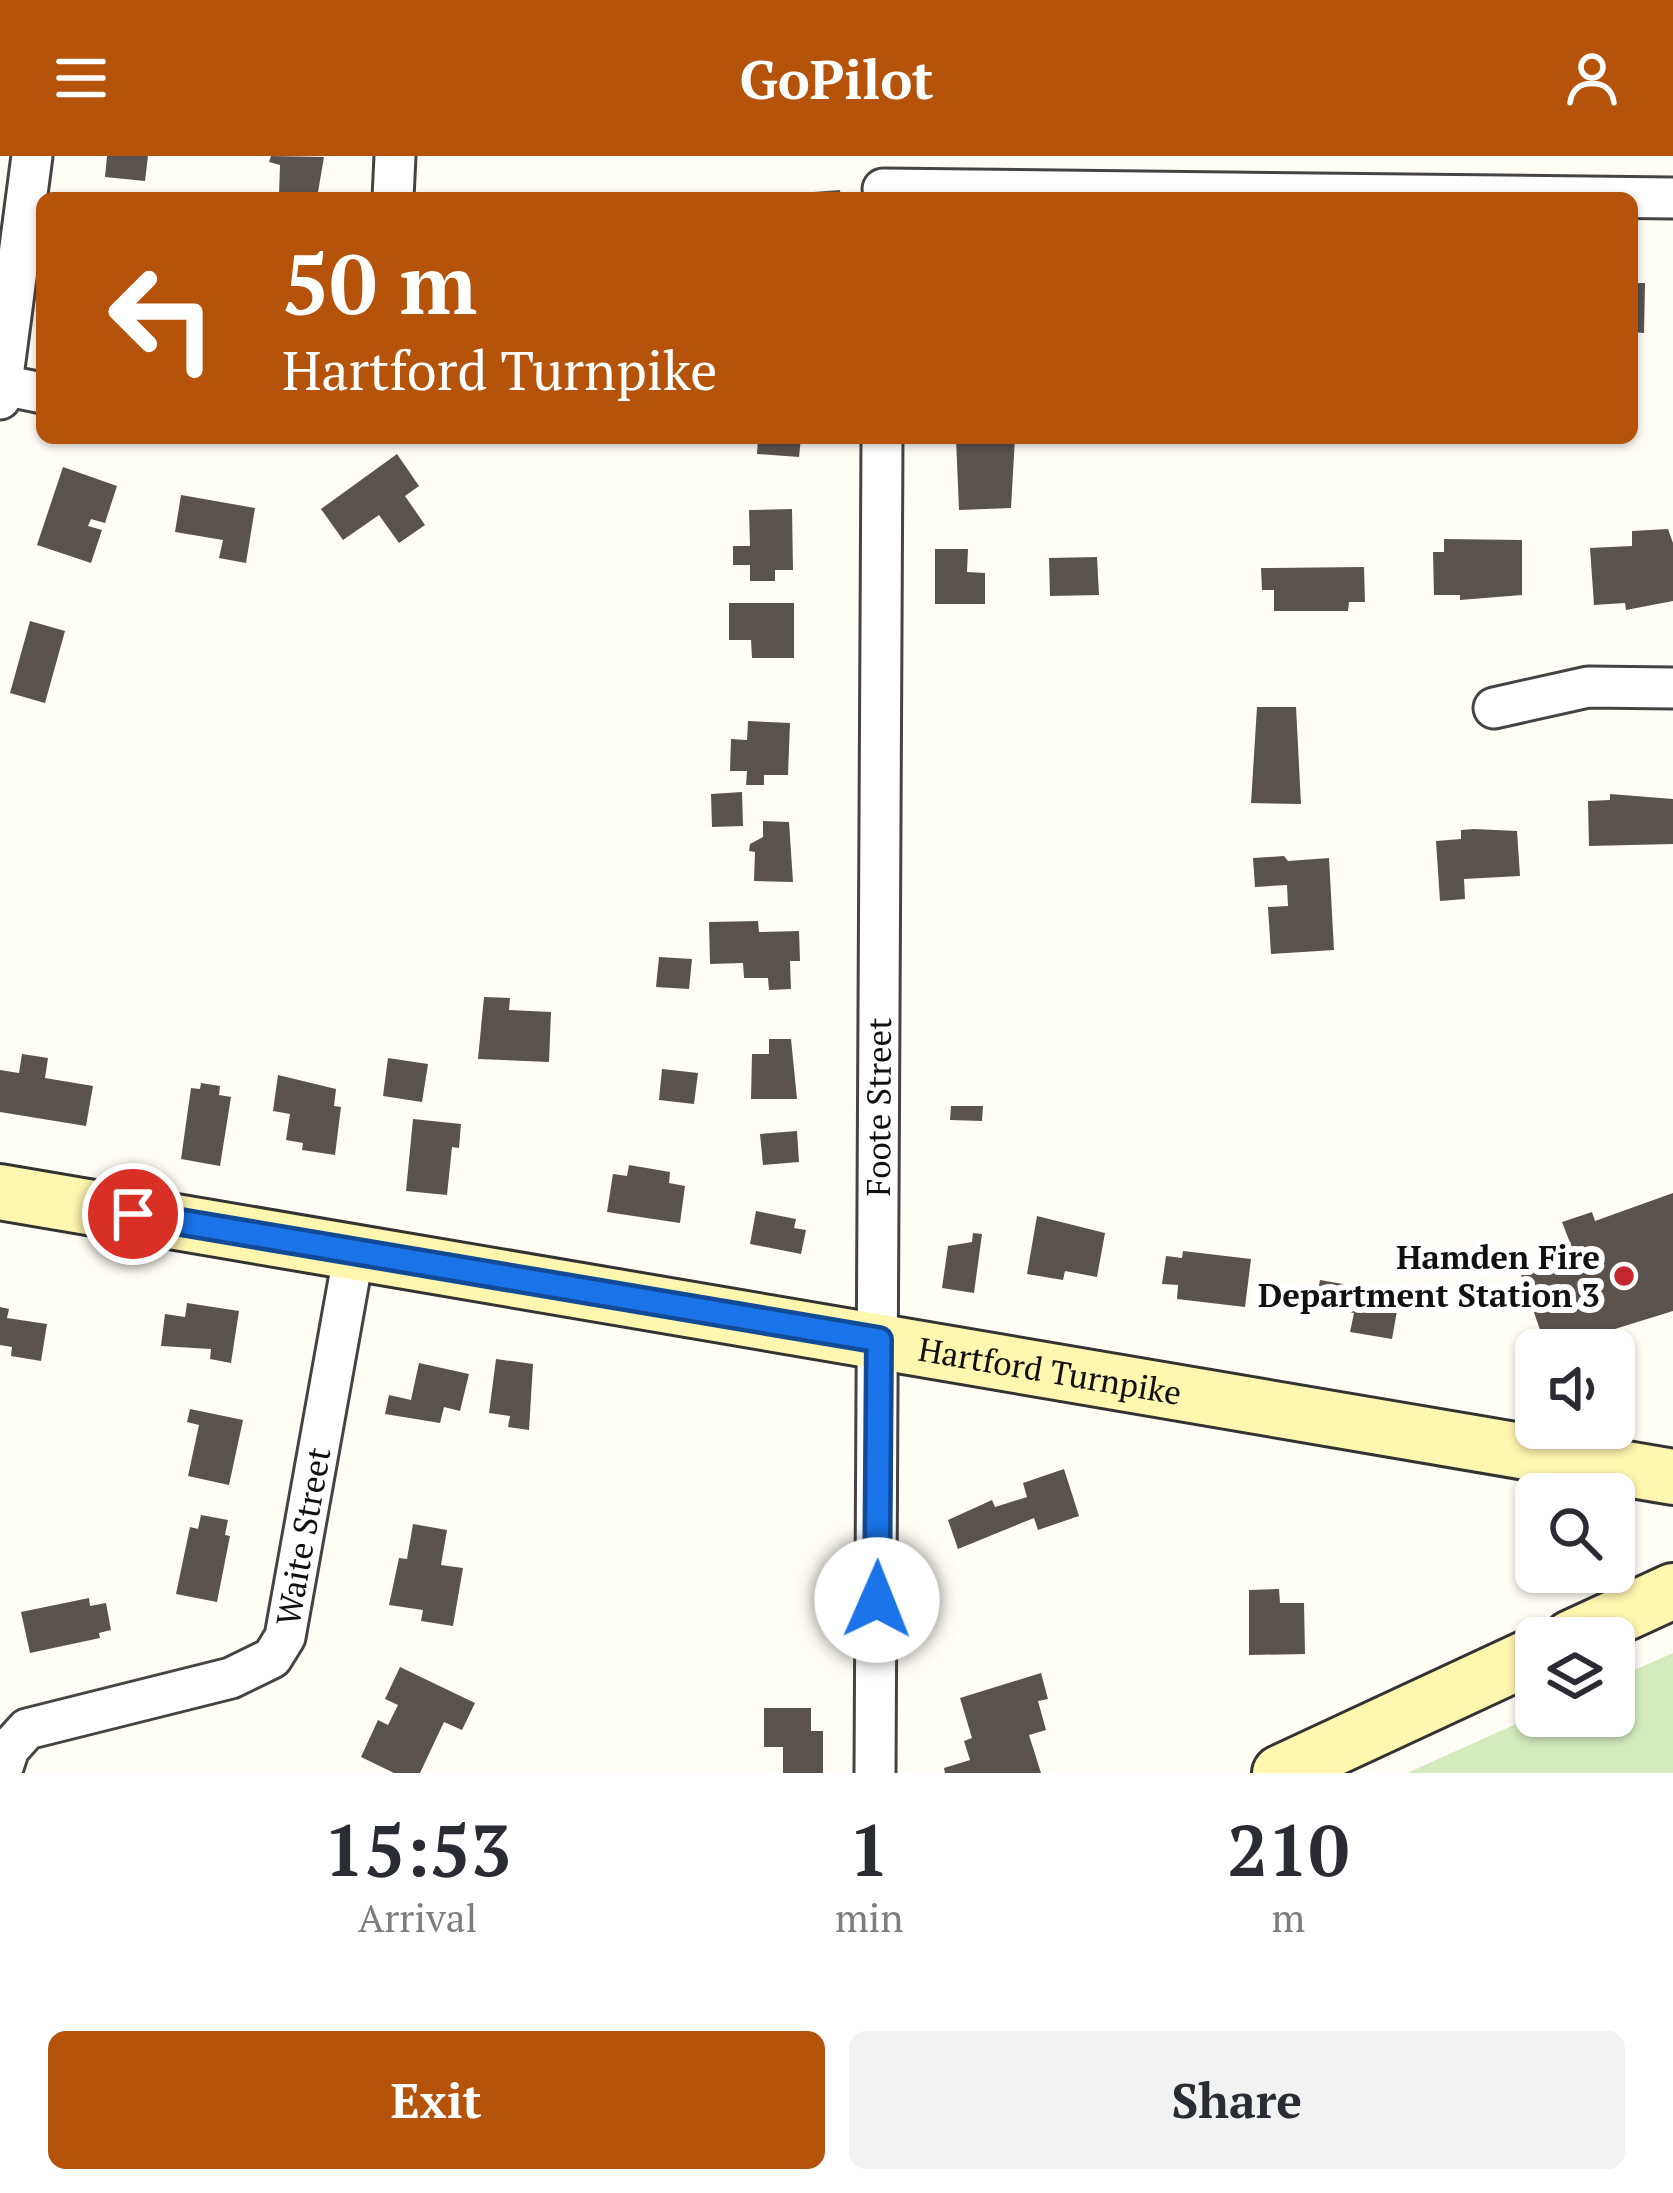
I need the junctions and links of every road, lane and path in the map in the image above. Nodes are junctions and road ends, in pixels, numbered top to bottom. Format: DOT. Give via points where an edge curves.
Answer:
graph roads {
  1 [pos="32,156"];
  2 [pos="394,156"];
  3 [pos="883,181"];
  4 [pos="392,192"];
  5 [pos="1394,192"];
  6 [pos="1638,197"];
  7 [pos="1673,198"];
  8 [pos="1,392"];
  9 [pos="36,393"];
  10 [pos="882,444"];
  11 [pos="1673,688"];
  12 [pos="1494,708"];
  13 [pos="0,1192"];
  14 [pos="354,1252"];
  15 [pos="879,1340"];
  16 [pos="1673,1477"];
  17 [pos="1673,1591"];
  18 [pos="1617,1617"];
  19 [pos="1515,1664"];
  20 [pos="1,1773"];
  21 [pos="875,1773"];
  22 [pos="1280,1773"];
  1 -- 8 [label="street"];
  2 -- 4 [label="street"];
  3 -- 5 [label="street"];
  6 -- 7 [label="street"];
  8 -- 9 [label="street"];
  10 -- 15 [label="street, Foote Street"];
  11 -- 12 [label="street" via="1588,687"];
  13 -- 14 [label="main road, Hartford Turnpike"];
  14 -- 15 [label="main road, Hartford Turnpike"];
  14 -- 20 [label="street, Waite Street" via="285,1636 272,1658 231,1678 27,1730"];
  15 -- 16 [label="main road, Hartford Turnpike"];
  15 -- 21 [label="street, Foote Street"];
  17 -- 18 [label="main road"];
  19 -- 22 [label="main road"];
}
